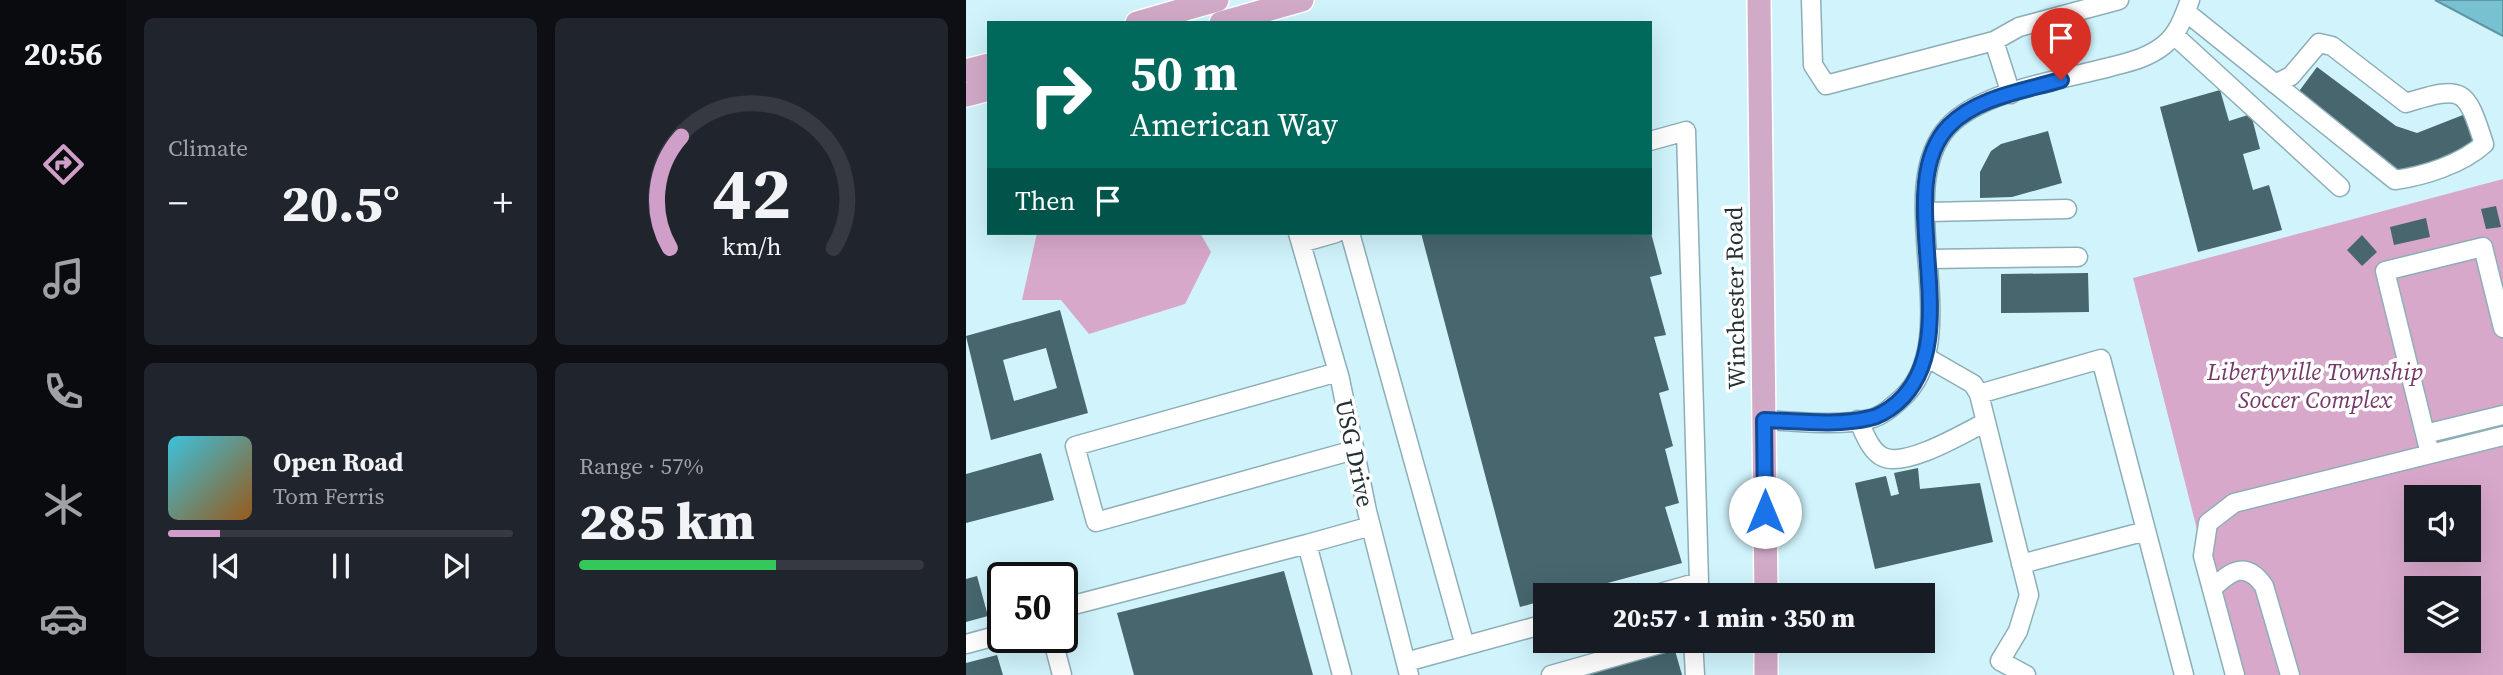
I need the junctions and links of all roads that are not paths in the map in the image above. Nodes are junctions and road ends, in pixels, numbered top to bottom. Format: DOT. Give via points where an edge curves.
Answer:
graph roads {
  1 [pos="1217,0"];
  2 [pos="1302,0"];
  3 [pos="1759,0"];
  4 [pos="1811,0"];
  5 [pos="2119,0"];
  6 [pos="2188,6"];
  7 [pos="1235,16"];
  8 [pos="1144,21"];
  9 [pos="2174,35"];
  10 [pos="1994,41"];
  11 [pos="987,66"];
  12 [pos="966,71"];
  13 [pos="2275,84"];
  14 [pos="987,90"];
  15 [pos="2011,94"];
  16 [pos="966,95"];
  17 [pos="1652,140"];
  18 [pos="2340,187"];
  19 [pos="2067,209"];
  20 [pos="1927,212"];
  21 [pos="1322,235"];
  22 [pos="1351,235"];
  23 [pos="1300,238"];
  24 [pos="2078,257"];
  25 [pos="1928,259"];
  26 [pos="2503,328"];
  27 [pos="1926,357"];
  28 [pos="1338,372"];
  29 [pos="1979,394"];
  30 [pos="2503,415"];
  31 [pos="1764,420"];
  32 [pos="1858,420"];
  33 [pos="1986,422"];
  34 [pos="2425,434"];
  35 [pos="2503,436"];
  36 [pos="1354,450"];
  37 [pos="2430,454"];
  38 [pos="1371,526"];
  39 [pos="2146,531"];
  40 [pos="1307,544"];
  41 [pos="2021,564"];
  42 [pos="1695,583"];
  43 [pos="1766,583"];
  44 [pos="2212,589"];
  45 [pos="1078,604"];
  46 [pos="1533,627"];
  47 [pos="987,638"];
  48 [pos="966,644"];
  49 [pos="1465,646"];
  50 [pos="1056,653"];
  51 [pos="1628,653"];
  52 [pos="1694,653"];
  53 [pos="1766,653"];
  54 [pos="1408,669"];
  55 [pos="1062,675"];
  56 [pos="1342,675"];
  57 [pos="1551,675"];
  58 [pos="1695,675"];
  59 [pos="1766,675"];
  60 [pos="2026,675"];
  61 [pos="2184,675"];
  62 [pos="2235,675"];
  63 [pos="2290,675"];
  1 -- 8 [label="main road"];
  2 -- 7 [label="main road"];
  3 -- 31 [label="main road, Winchester Road"];
  4 -- 10 [label="street" via="1813,65 1826,85"];
  5 -- 10 [label="street" via="2019,27"];
  6 -- 9 [label="street"];
  6 -- 13 [label="street"];
  9 -- 15 [label="street" via="2137,60"];
  9 -- 18 [label="street"];
  10 -- 15 [label="street"];
  11 -- 12 [label="main road"];
  13 -- 13 [label="street" via="2395,180 2418,177 2476,152 2484,144 2471,103 2457,93 2441,92 2406,103 2332,46 2319,43 2291,76"];
  14 -- 16 [label="main road"];
  15 -- 20 [label="street" via="1976,106 1948,127 1931,156"];
  17 -- 42 [label="street" via="1686,131 1699,582"];
  19 -- 20 [label="street"];
  20 -- 25 [label="street"];
  21 -- 23 [label="street"];
  22 -- 49 [label="street"];
  23 -- 28 [label="street, USG Drive"];
  24 -- 25 [label="street"];
  25 -- 27 [label="street"];
  26 -- 34 [label="street" via="2483,247 2385,271"];
  27 -- 29 [label="street" via="1973,384"];
  27 -- 32 [label="street" via="1908,394 1879,415"];
  28 -- 36 [label="street, USG Drive"];
  28 -- 36 [label="street" via="1075,446 1096,522"];
  29 -- 33 [label="street"];
  29 -- 39 [label="street" via="2101,359"];
  30 -- 34 [label="street"];
  31 -- 32 [label="street"];
  31 -- 43 [label="main road, Winchester Road"];
  32 -- 33 [label="street" via="1874,450 1884,458 1911,457"];
  33 -- 41 [label="street"];
  34 -- 37 [label="street"];
  35 -- 37 [label="street"];
  36 -- 38 [label="street, USG Drive"];
  37 -- 44 [label="street" via="2234,503 2208,523 2203,556"];
  38 -- 40 [label="street"];
  38 -- 54 [label="street, USG Drive"];
  39 -- 41 [label="street"];
  39 -- 61 [label="street"];
  40 -- 45 [label="street"];
  40 -- 56 [label="street"];
  41 -- 60 [label="street" via="2029,596 2018,631 2000,661"];
  44 -- 62 [label="street"];
  44 -- 63 [label="street" via="2231,572 2242,570 2258,577"];
  46 -- 49 [label="street"];
  47 -- 48 [label="street"];
  49 -- 54 [label="street"];
  50 -- 55 [label="street"];
  51 -- 57 [label="street"];
  52 -- 58 [label="street"];
  53 -- 59 [label="main road"];
}
